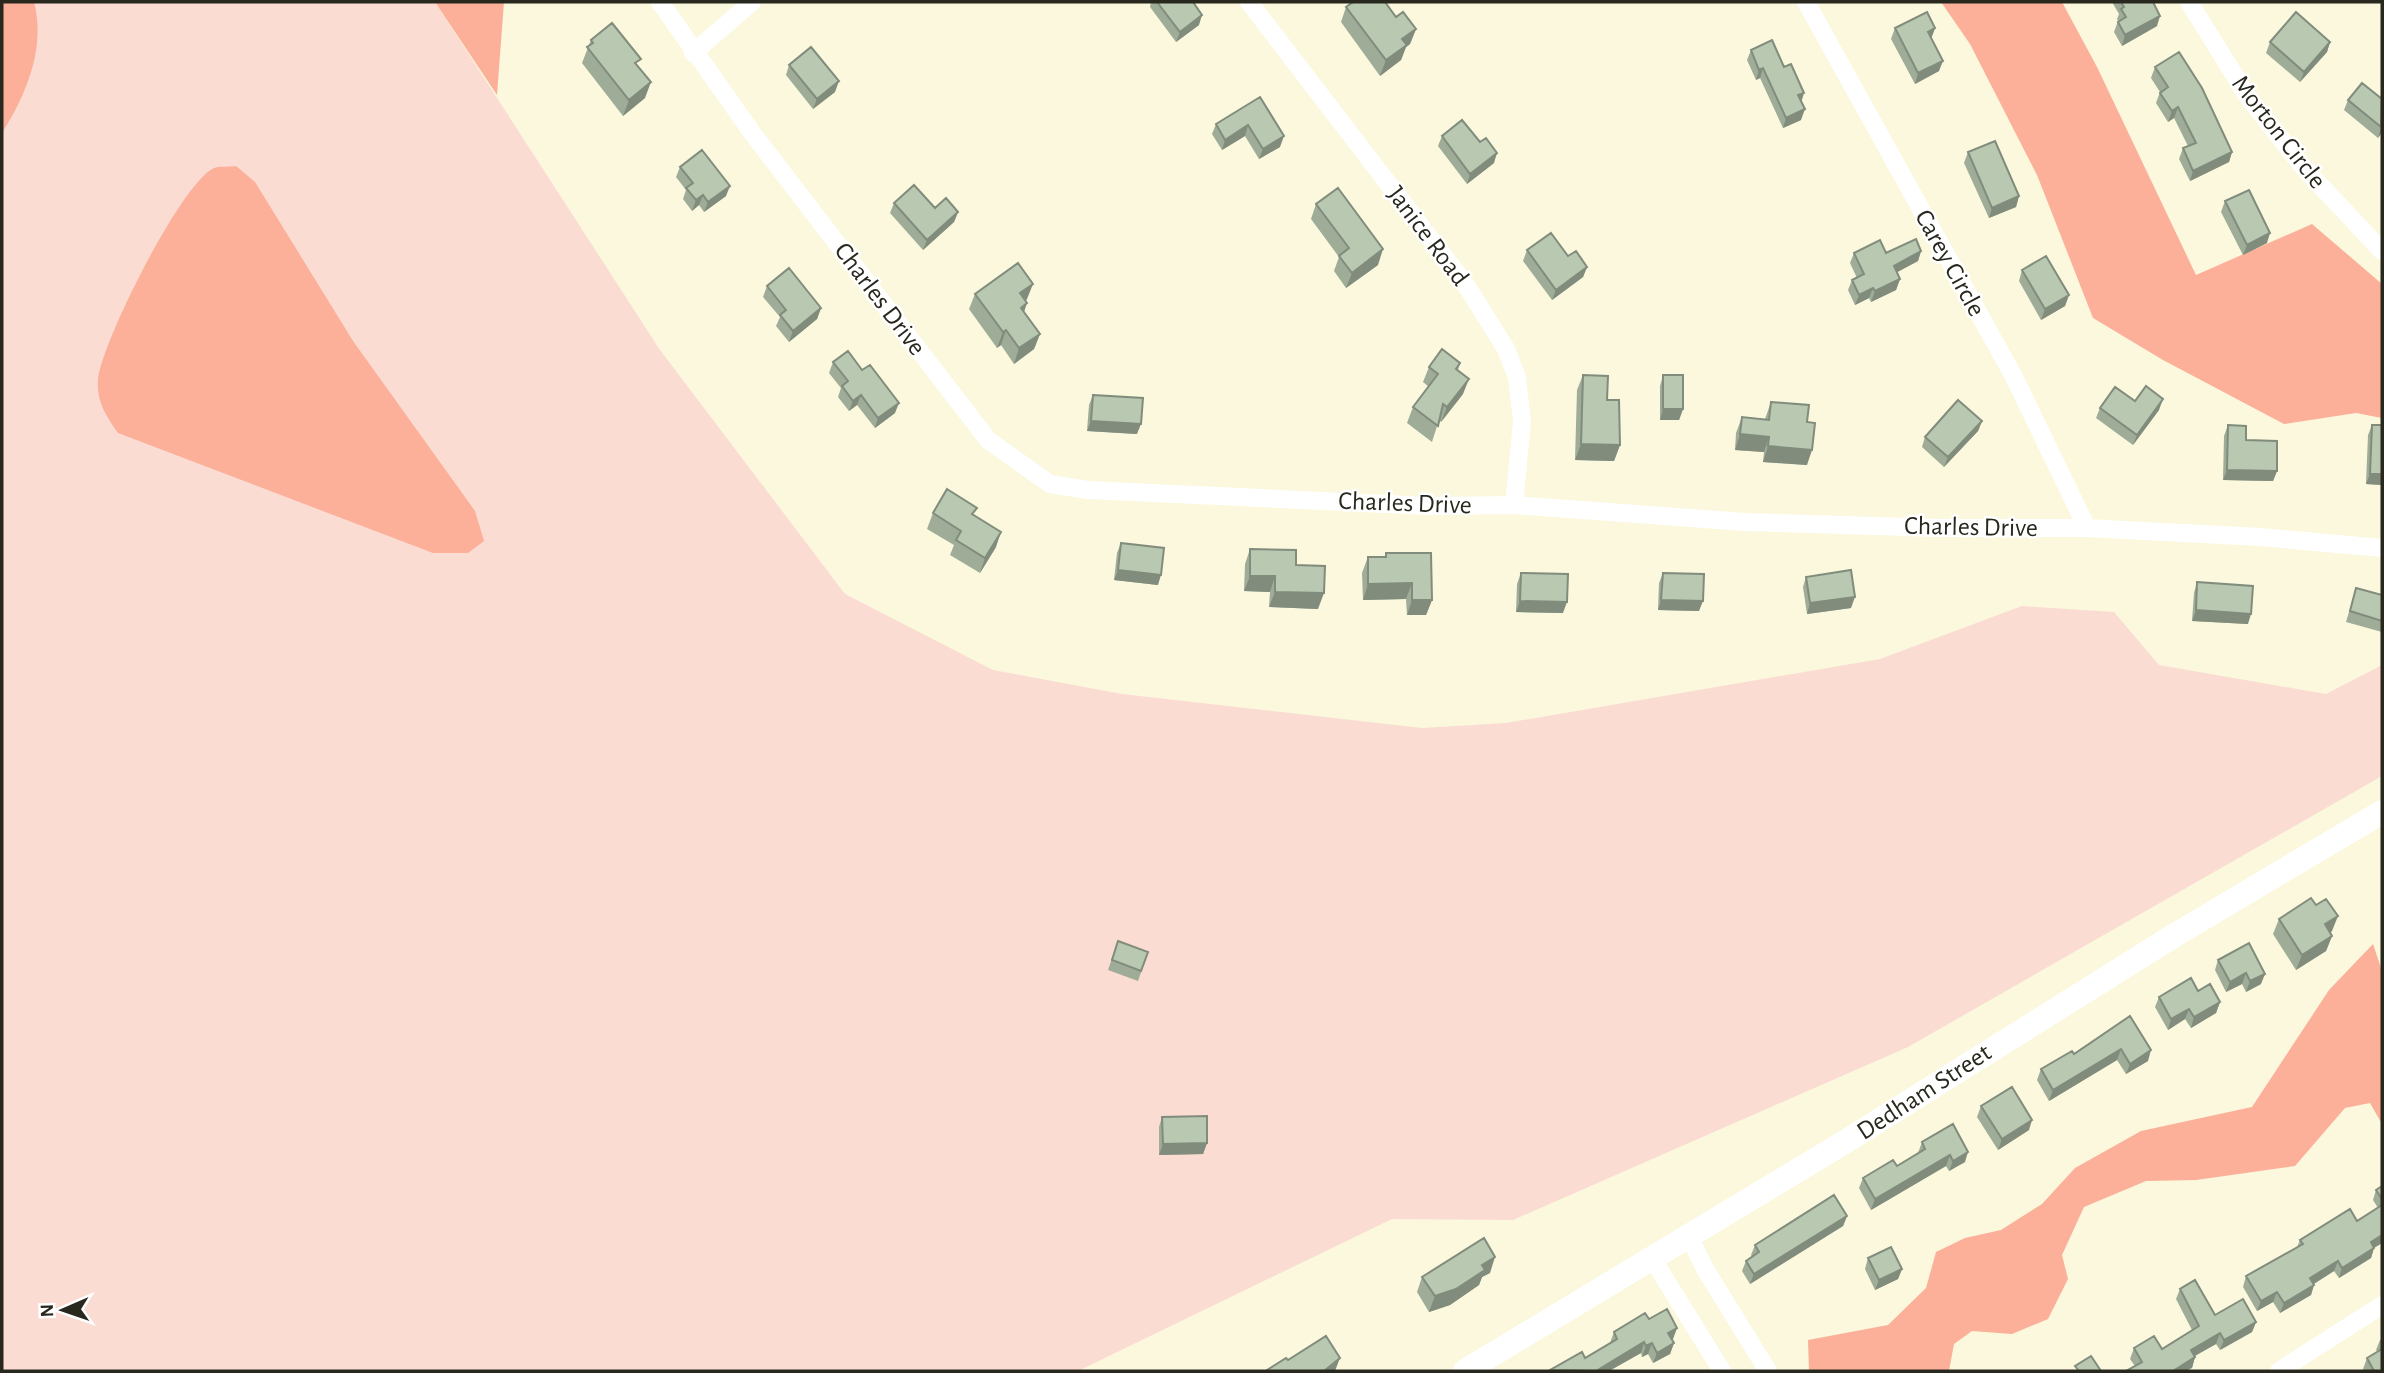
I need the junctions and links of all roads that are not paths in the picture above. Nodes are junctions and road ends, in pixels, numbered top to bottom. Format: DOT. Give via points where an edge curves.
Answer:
graph roads {
  1 [pos="660,2"];
  2 [pos="752,2"];
  3 [pos="1249,2"];
  4 [pos="1806,2"];
  5 [pos="2189,2"];
  6 [pos="694,53"];
  7 [pos="2382,251"];
  8 [pos="1514,505"];
  9 [pos="2087,528"];
  10 [pos="2382,548"];
  11 [pos="2382,812"];
  12 [pos="1689,1236"];
  13 [pos="1652,1258"];
  14 [pos="2382,1305"];
  15 [pos="1465,1371"];
  16 [pos="1722,1371"];
  17 [pos="1768,1371"];
  18 [pos="2279,1371"];
  1 -- 6 [label="street, Charles Drive"];
  2 -- 6 [label="street"];
  3 -- 8 [label="street, Janice Road" via="1466,285 1506,349 1517,377 1522,422"];
  4 -- 9 [label="street, Carey Circle" via="2014,377"];
  5 -- 7 [label="street, Morton Circle" via="2248,97 2304,168"];
  6 -- 8 [label="street, Charles Drive" via="988,440 1050,484 1088,490 1430,506"];
  8 -- 9 [label="street, Charles Drive" via="1745,522"];
  9 -- 10 [label="street, Charles Drive"];
  11 -- 12 [label="main road, Dedham Street"];
  12 -- 13 [label="main road, Dedham Street"];
  12 -- 17 [label="street"];
  13 -- 15 [label="main road, Dedham Street"];
  13 -- 16 [label="street"];
  14 -- 18 [label="street"];
}
